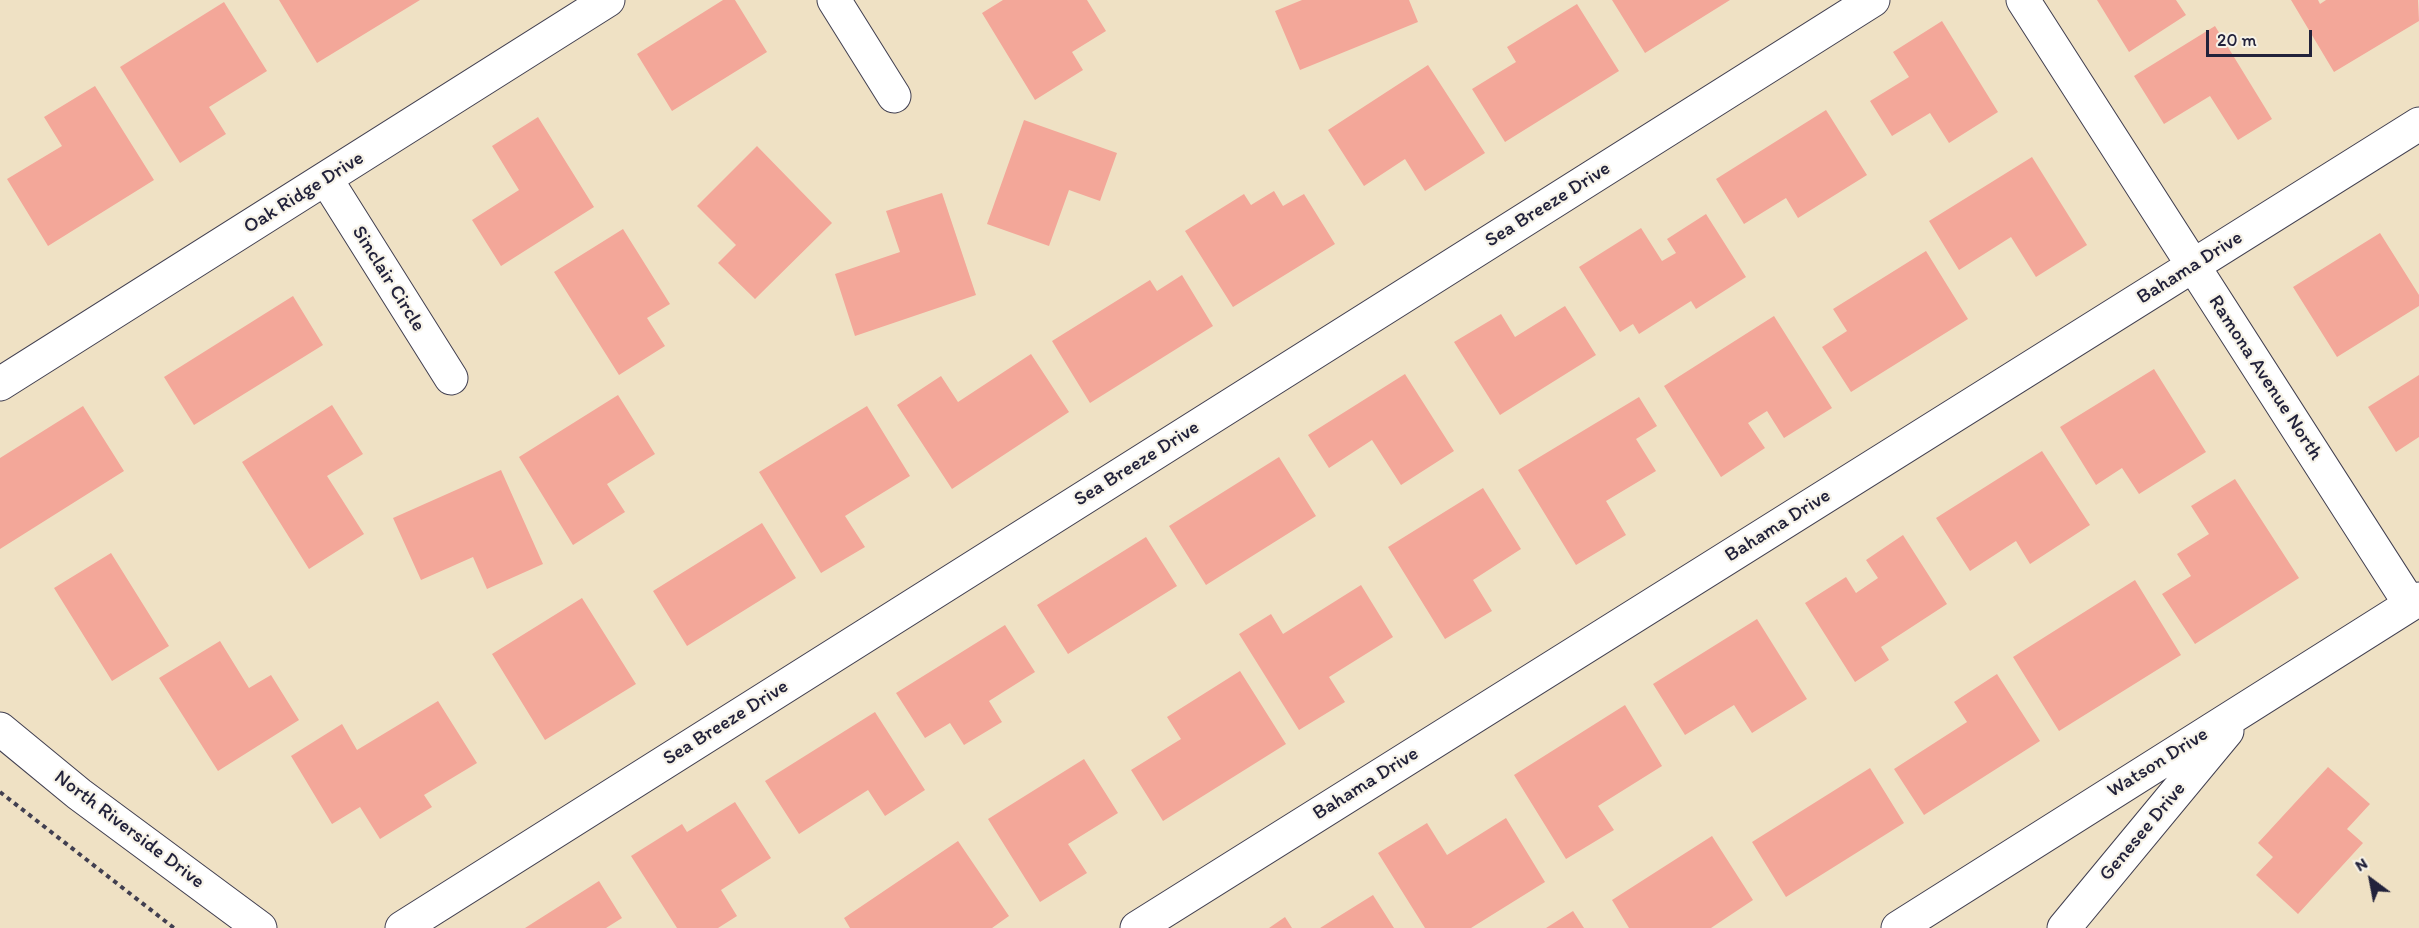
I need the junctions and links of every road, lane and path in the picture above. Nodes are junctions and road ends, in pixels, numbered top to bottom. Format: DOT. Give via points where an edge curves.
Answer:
graph roads {
  1 [pos="608,0"];
  2 [pos="834,0"];
  3 [pos="1873,0"];
  4 [pos="2023,0"];
  5 [pos="894,96"];
  6 [pos="2419,124"];
  7 [pos="326,179"];
  8 [pos="2193,266"];
  9 [pos="450,378"];
  10 [pos="0,384"];
  11 [pos="2414,602"];
  12 [pos="2246,708"];
  13 [pos="0,729"];
  14 [pos="0,792"];
  15 [pos="174,928"];
  16 [pos="260,928"];
  17 [pos="402,928"];
  18 [pos="1137,928"];
  19 [pos="1898,928"];
  20 [pos="2064,928"];
  1 -- 7 [label="street, Oak Ridge Drive"];
  2 -- 5 [label="street"];
  3 -- 17 [label="street, Sea Breeze Drive"];
  4 -- 8 [label="street, Ramona Avenue North"];
  6 -- 8 [label="street, Bahama Drive"];
  7 -- 9 [label="street, Sinclair Circle"];
  7 -- 10 [label="street, Oak Ridge Drive"];
  8 -- 11 [label="street, Ramona Avenue North"];
  8 -- 18 [label="street, Bahama Drive"];
  11 -- 12 [label="street, Watson Drive"];
  12 -- 19 [label="street, Watson Drive"];
  12 -- 20 [label="street, Genesee Drive"];
  13 -- 16 [label="street, North Riverside Drive"];
  14 -- 15 [label="path"];
}
